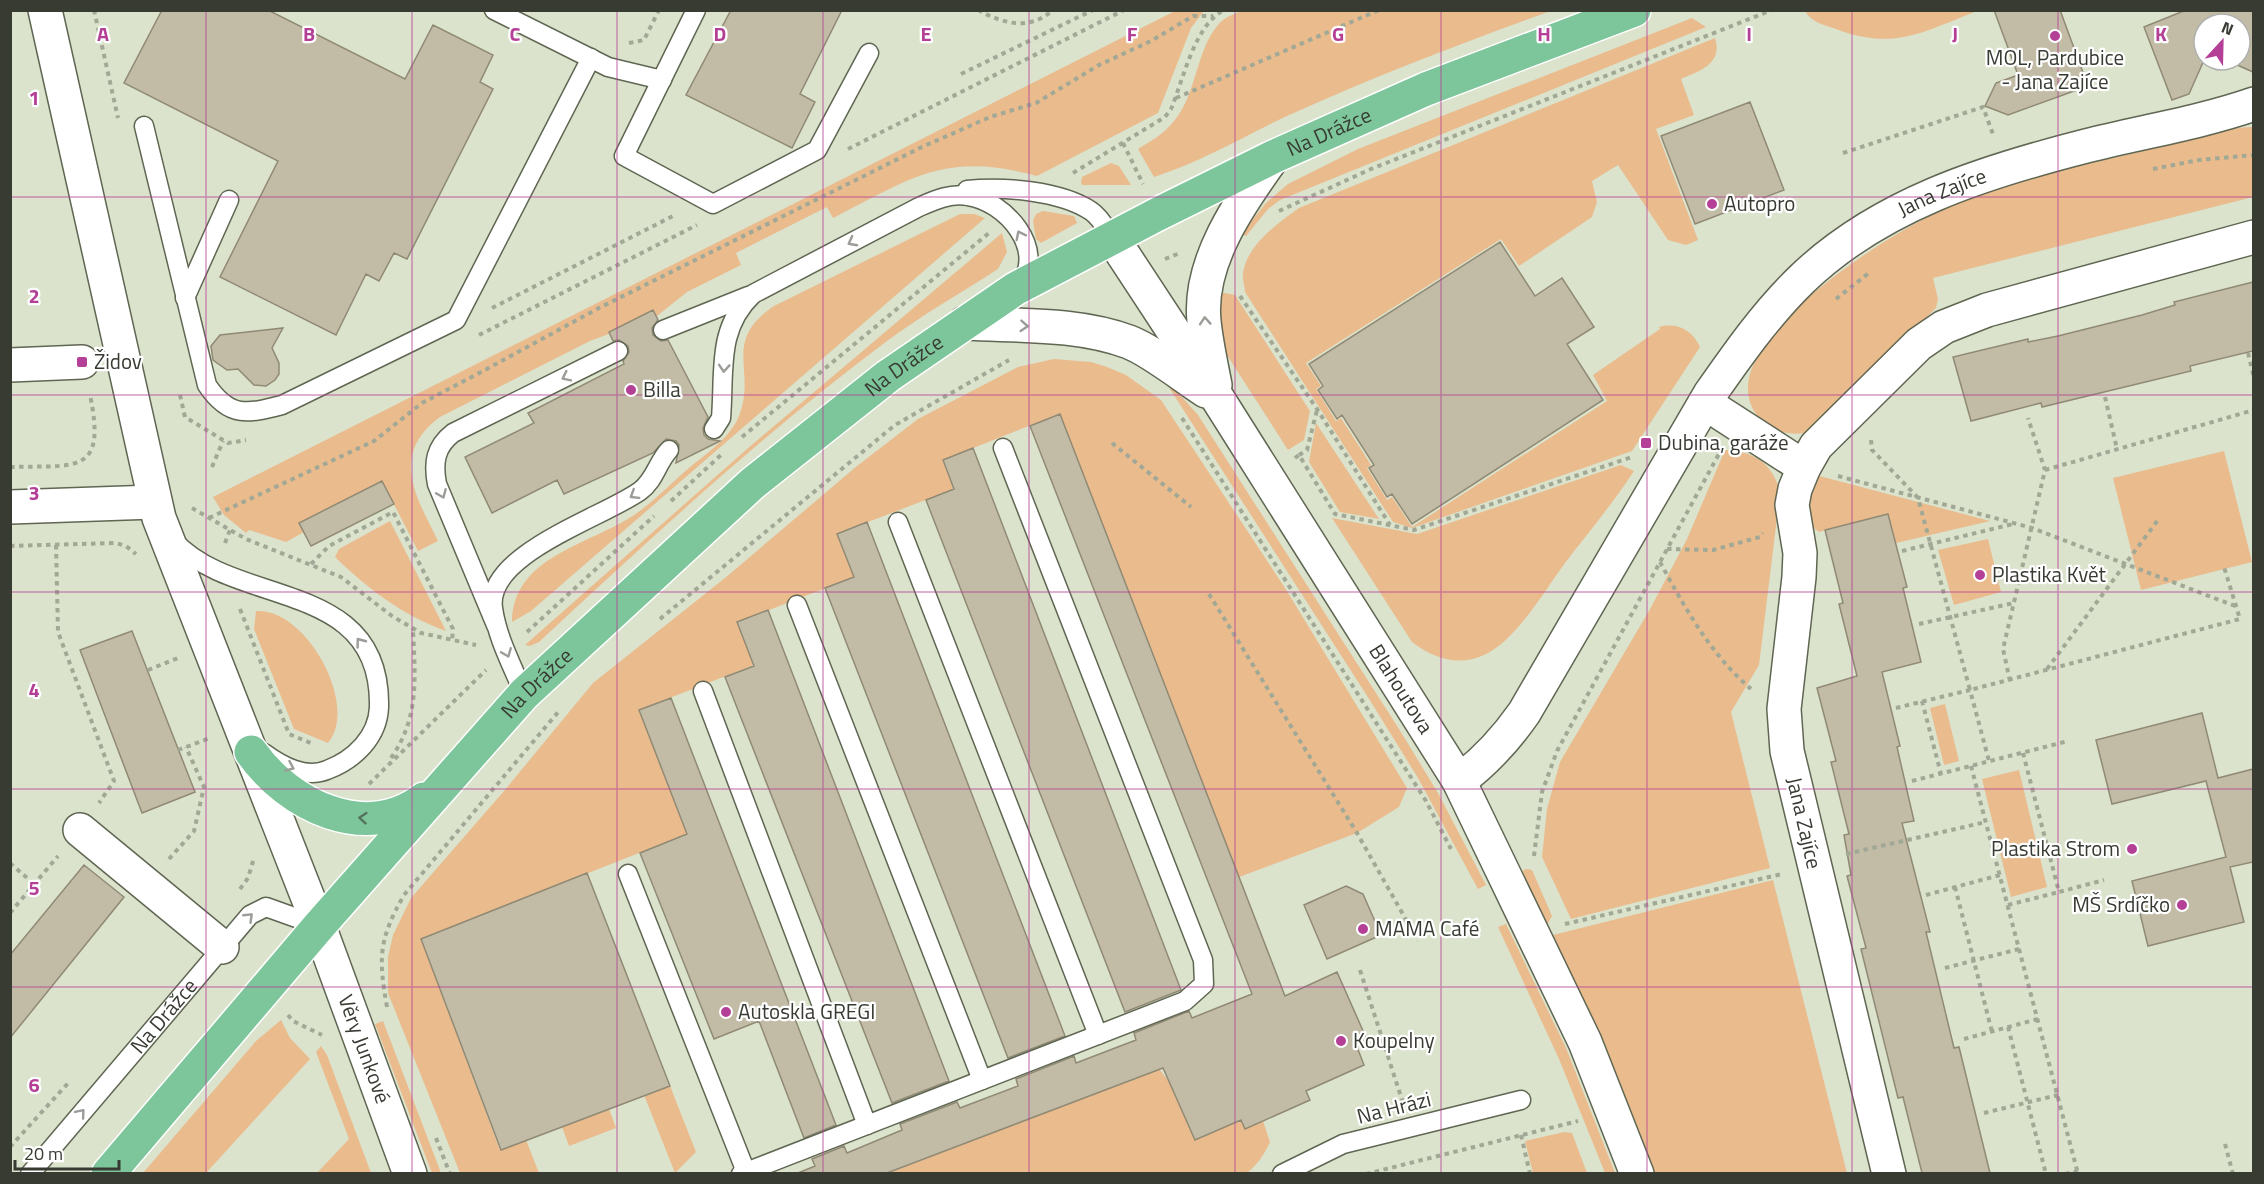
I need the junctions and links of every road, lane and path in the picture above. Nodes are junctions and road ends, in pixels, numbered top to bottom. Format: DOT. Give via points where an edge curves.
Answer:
graph roads {
  1 [pos="45,10"];
  2 [pos="494,10"];
  3 [pos="659,10"];
  4 [pos="696,10"];
  5 [pos="978,10"];
  6 [pos="1053,10"];
  7 [pos="1093,10"];
  8 [pos="1224,10"];
  9 [pos="1378,10"];
  10 [pos="1634,10"];
  11 [pos="1772,10"];
  12 [pos="1214,16"];
  13 [pos="626,44"];
  14 [pos="869,53"];
  15 [pos="591,58"];
  16 [pos="961,74"];
  17 [pos="662,80"];
  18 [pos="1176,98"];
  19 [pos="2253,104"];
  20 [pos="144,126"];
  21 [pos="1843,153"];
  22 [pos="1273,158"];
  23 [pos="2006,169"];
  24 [pos="1065,178"];
  25 [pos="945,196"];
  26 [pos="229,200"];
  27 [pos="713,204"];
  28 [pos="1269,216"];
  29 [pos="1112,236"];
  30 [pos="2253,237"];
  31 [pos="1211,264"];
  32 [pos="1136,274"];
  33 [pos="1015,289"];
  34 [pos="753,294"];
  35 [pos="185,298"];
  36 [pos="456,320"];
  37 [pos="965,323"];
  38 [pos="663,330"];
  39 [pos="618,351"];
  40 [pos="2248,353"];
  41 [pos="1017,357"];
  42 [pos="82,362"];
  43 [pos="10,365"];
  44 [pos="2253,378"];
  45 [pos="2105,397"];
  46 [pos="1863,398"];
  47 [pos="1218,399"];
  48 [pos="1705,403"];
  49 [pos="1317,409"];
  50 [pos="2253,410"];
  51 [pos="1180,414"];
  52 [pos="2028,418"];
  53 [pos="714,429"];
  54 [pos="223,441"];
  55 [pos="1112,443"];
  56 [pos="1003,448"];
  57 [pos="2117,449"];
  58 [pos="669,450"];
  59 [pos="1872,450"];
  60 [pos="1865,452"];
  61 [pos="1299,455"];
  62 [pos="1635,456"];
  63 [pos="212,466"];
  64 [pos="10,467"];
  65 [pos="2045,470"];
  66 [pos="1265,477"];
  67 [pos="1799,478"];
  68 [pos="1234,498"];
  69 [pos="1918,498"];
  70 [pos="10,507"];
  71 [pos="191,507"];
  72 [pos="1191,507"];
  73 [pos="157,510"];
  74 [pos="209,518"];
  75 [pos="2158,520"];
  76 [pos="898,522"];
  77 [pos="2014,524"];
  78 [pos="1390,525"];
  79 [pos="2032,528"];
  80 [pos="1930,544"];
  81 [pos="56,545"];
  82 [pos="10,546"];
  83 [pos="1667,549"];
  84 [pos="1902,551"];
  85 [pos="140,559"];
  86 [pos="1660,562"];
  87 [pos="311,564"];
  88 [pos="2124,564"];
  89 [pos="2224,567"];
  90 [pos="1209,594"];
  91 [pos="2014,603"];
  92 [pos="797,605"];
  93 [pos="2236,607"];
  94 [pos="242,615"];
  95 [pos="1951,618"];
  96 [pos="655,623"];
  97 [pos="1919,624"];
  98 [pos="496,626"];
  99 [pos="413,629"];
  100 [pos="452,641"];
  101 [pos="507,651"];
  102 [pos="185,666"];
  103 [pos="2046,669"];
  104 [pos="148,670"];
  105 [pos="2010,681"];
  106 [pos="1970,690"];
  107 [pos="703,691"];
  108 [pos="525,694"];
  109 [pos="1922,701"];
  110 [pos="1896,708"];
  111 [pos="561,709"];
  112 [pos="1784,717"];
  113 [pos="209,727"];
  114 [pos="2068,741"];
  115 [pos="247,742"];
  116 [pos="320,746"];
  117 [pos="186,747"];
  118 [pos="178,750"];
  119 [pos="2023,753"];
  120 [pos="1989,761"];
  121 [pos="1971,766"];
  122 [pos="384,768"];
  123 [pos="1941,774"];
  124 [pos="450,776"];
  125 [pos="1459,781"];
  126 [pos="1912,781"];
  127 [pos="1986,822"];
  128 [pos="80,830"];
  129 [pos="1451,850"];
  130 [pos="254,853"];
  131 [pos="1813,862"];
  132 [pos="10,863"];
  133 [pos="628,874"];
  134 [pos="2000,874"];
  135 [pos="2104,880"];
  136 [pos="34,884"];
  137 [pos="146,885"];
  138 [pos="1955,887"];
  139 [pos="2059,892"];
  140 [pos="236,895"];
  141 [pos="1926,895"];
  142 [pos="2008,905"];
  143 [pos="10,913"];
  144 [pos="319,926"];
  145 [pos="1418,941"];
  146 [pos="222,947"];
  147 [pos="2019,949"];
  148 [pos="1974,960"];
  149 [pos="1945,968"];
  150 [pos="1360,970"];
  151 [pos="391,1017"];
  152 [pos="2038,1019"];
  153 [pos="293,1021"];
  154 [pos="2008,1027"];
  155 [pos="1992,1032"];
  156 [pos="323,1035"];
  157 [pos="1098,1035"];
  158 [pos="1964,1039"];
  159 [pos="982,1080"];
  160 [pos="2058,1095"];
  161 [pos="1521,1100"];
  162 [pos="2028,1102"];
  163 [pos="1574,1111"];
  164 [pos="1984,1113"];
  165 [pos="1578,1121"];
  166 [pos="867,1125"];
  167 [pos="1411,1128"];
  168 [pos="433,1129"];
  169 [pos="1582,1131"];
  170 [pos="1521,1135"];
  171 [pos="2225,1144"];
  172 [pos="743,1172"];
  173 [pos="2078,1172"];
  174 [pos="30,1173"];
  175 [pos="108,1173"];
  176 [pos="410,1173"];
  177 [pos="450,1173"];
  178 [pos="1282,1173"];
  179 [pos="1366,1173"];
  180 [pos="1530,1173"];
  181 [pos="1637,1173"];
  182 [pos="1889,1173"];
  183 [pos="2046,1173"];
  184 [pos="2065,1173"];
  185 [pos="2233,1173"];
  1 -- 73 [label="street, Věry Junkové"];
  2 -- 15 [label="lane"];
  3 -- 13 [label="path" via="644,40"];
  4 -- 17 [label="lane"];
  5 -- 6 [label="path" via="1001,22 1019,25 1036,21"];
  7 -- 16 [label="path"];
  8 -- 12 [label="path"];
  9 -- 18 [label="path"];
  10 -- 22 [label="main road, Na Drážce" via="1426,89"];
  11 -- 28 [label="path" via="1371,169"];
  12 -- 18 [label="path" via="1202,29"];
  12 -- 74 [label="path" via="1193,16 1036,103 990,117 922,147 483,370 422,404 374,441"];
  14 -- 27 [label="lane" via="817,150"];
  15 -- 17 [label="lane" via="608,67"];
  15 -- 36 [label="lane"];
  17 -- 27 [label="lane" via="624,156"];
  18 -- 24 [label="path" via="1165,117"];
  19 -- 23 [label="street, Jana Zajíce"];
  20 -- 35 [label="lane"];
  21 -- 23 [label="path" via="1983,107"];
  22 -- 29 [label="main road, Na Drážce"];
  22 -- 31 [label="street" via="1246,195"];
  23 -- 48 [label="street, Jana Zajíce" via="1925,196 1833,252 1775,307"];
  25 -- 29 [label="lane" via="986,189 1039,194 1092,211"];
  33 -- 25 [label="lane, one-way" via="1025,272 1027,254 1014,222 986,200"];
  25 -- 34 [label="lane, one-way"];
  26 -- 35 [label="lane"];
  27 -- 36 [label="path" via="687,209 484,312"];
  29 -- 32 [label="street, Blahoutova"];
  29 -- 33 [label="main road, Na Drážce"];
  30 -- 46 [label="street" via="1965,317 1919,344"];
  31 -- 32 [label="path" via="1177,252"];
  47 -- 31 [label="street, one-way" via="1203,320"];
  31 -- 49 [label="path" via="1230,270 1242,300"];
  32 -- 47 [label="street, Blahoutova"];
  33 -- 37 [label="main road, Na Drážce"];
  34 -- 38 [label="lane"];
  34 -- 53 [label="lane, one-way" via="730,322 721,418"];
  35 -- 36 [label="lane" via="207,385 217,401 236,411 253,412 282,405"];
  37 -- 47 [label="street, one-way" via="1086,331 1130,342"];
  37 -- 108 [label="main road, Na Drážce" via="888,376 753,483"];
  39 -- 98 [label="lane, one-way" via="453,433 437,451 437,484"];
  40 -- 44 [label="path"];
  41 -- 96 [label="path" via="895,425"];
  42 -- 43 [label="street"];
  42 -- 64 [label="path" via="96,429 93,448 80,462 70,465"];
  45 -- 57 [label="path"];
  46 -- 59 [label="path"];
  46 -- 67 [label="street" via="1816,446"];
  47 -- 66 [label="street, Blahoutova"];
  48 -- 67 [label="street"];
  48 -- 125 [label="street, Jana Zajíce" via="1524,713 1503,744"];
  49 -- 61 [label="path" via="1307,450"];
  49 -- 78 [label="path"];
  50 -- 57 [label="path"];
  51 -- 68 [label="path"];
  52 -- 65 [label="path"];
  54 -- 63 [label="path"];
  55 -- 72 [label="path"];
  56 -- 157 [label="lane" via="1205,969 1204,984 1194,996"];
  57 -- 65 [label="path"];
  58 -- 98 [label="lane, one-way" via="642,490 514,563 493,594"];
  59 -- 60 [label="path"];
  59 -- 69 [label="path"];
  61 -- 66 [label="path"];
  61 -- 78 [label="path" via="1335,514"];
  62 -- 78 [label="path" via="1414,530"];
  65 -- 79 [label="path"];
  66 -- 68 [label="path"];
  66 -- 125 [label="street, Blahoutova"];
  67 -- 69 [label="path"];
  67 -- 83 [label="path" via="1760,537 1713,550"];
  67 -- 112 [label="street, Jana Zajíce" via="1792,505 1800,553 1799,577"];
  68 -- 129 [label="path" via="1426,801"];
  69 -- 77 [label="path"];
  69 -- 80 [label="path"];
  70 -- 73 [label="street"];
  71 -- 74 [label="path"];
  73 -- 115 [label="street, Věry Junkové"];
  115 -- 73 [label="lane, one-way" via="291,768 311,773 349,760 373,732 379,712 376,671 369,653 340,622 302,600 199,562 180,547"];
  74 -- 87 [label="path" via="246,539"];
  75 -- 88 [label="path"];
  76 -- 157 [label="lane"];
  77 -- 79 [label="path"];
  77 -- 80 [label="path"];
  79 -- 88 [label="path"];
  79 -- 91 [label="path"];
  80 -- 84 [label="path"];
  80 -- 95 [label="path"];
  81 -- 82 [label="path"];
  81 -- 85 [label="path" via="116,543 126,546"];
  81 -- 128 [label="path" via="58,632 114,781"];
  86 -- 112 [label="path" via="1695,624 1722,659"];
  87 -- 99 [label="path" via="353,585"];
  87 -- 100 [label="path" via="329,546 393,512 453,629"];
  88 -- 93 [label="path"];
  88 -- 103 [label="path"];
  89 -- 93 [label="path"];
  90 -- 145 [label="path" via="1357,833"];
  91 -- 95 [label="path"];
  91 -- 105 [label="path" via="2003,650"];
  92 -- 159 [label="lane"];
  93 -- 103 [label="path" via="2240,619"];
  94 -- 116 [label="path" via="289,734"];
  95 -- 97 [label="path"];
  95 -- 106 [label="path"];
  98 -- 101 [label="lane"];
  99 -- 100 [label="path"];
  99 -- 122 [label="path" via="413,709 402,740"];
  100 -- 101 [label="path"];
  101 -- 108 [label="lane, one-way"];
  102 -- 104 [label="path" via="181,656"];
  103 -- 105 [label="path"];
  105 -- 106 [label="path"];
  106 -- 109 [label="path"];
  106 -- 120 [label="path"];
  107 -- 166 [label="lane"];
  108 -- 124 [label="main road, Na Drážce"];
  109 -- 110 [label="path"];
  109 -- 123 [label="path"];
  111 -- 151 [label="path" via="404,895 392,915 380,957"];
  112 -- 131 [label="street, Jana Zajíce" via="1787,751"];
  113 -- 117 [label="path" via="213,737"];
  114 -- 119 [label="path"];
  124 -- 115 [label="main road, one-way" via="408,810 362,819 321,809 289,793 263,770"];
  115 -- 144 [label="street, Věry Junkové"];
  117 -- 118 [label="path"];
  117 -- 137 [label="path" via="204,787 194,831"];
  119 -- 120 [label="path"];
  119 -- 139 [label="path"];
  120 -- 121 [label="path"];
  121 -- 123 [label="path"];
  121 -- 127 [label="path"];
  123 -- 126 [label="path"];
  124 -- 144 [label="main road, Na Drážce"];
  125 -- 181 [label="street, Blahoutova" via="1585,1042"];
  127 -- 131 [label="path"];
  127 -- 134 [label="path"];
  128 -- 136 [label="path"];
  128 -- 137 [label="street"];
  130 -- 140 [label="path" via="248,878"];
  131 -- 182 [label="street, Jana Zajíce"];
  132 -- 136 [label="path"];
  133 -- 172 [label="lane"];
  134 -- 138 [label="path"];
  134 -- 142 [label="path"];
  135 -- 139 [label="path"];
  136 -- 143 [label="path"];
  137 -- 146 [label="street"];
  138 -- 141 [label="path"];
  138 -- 148 [label="path"];
  139 -- 142 [label="path"];
  142 -- 147 [label="path"];
  146 -- 144 [label="lane, Na Drážce, one-way" via="250,915 262,908"];
  144 -- 175 [label="main road, Na Drážce"];
  144 -- 176 [label="street, Věry Junkové"];
  174 -- 146 [label="lane, Na Drážce, one-way"];
  147 -- 148 [label="path"];
  147 -- 152 [label="path"];
  148 -- 149 [label="path"];
  148 -- 155 [label="path"];
  150 -- 167 [label="path"];
  152 -- 154 [label="path"];
  152 -- 160 [label="path"];
  153 -- 156 [label="path"];
  154 -- 155 [label="path"];
  154 -- 162 [label="path"];
  155 -- 158 [label="path"];
  157 -- 159 [label="lane"];
  159 -- 166 [label="lane"];
  160 -- 162 [label="path"];
  160 -- 173 [label="path"];
  161 -- 167 [label="lane, Na Hrázi"];
  162 -- 164 [label="path"];
  162 -- 183 [label="path"];
  163 -- 165 [label="path"];
  165 -- 169 [label="path"];
  165 -- 170 [label="path"];
  166 -- 172 [label="lane"];
  167 -- 178 [label="lane, Na Hrázi" via="1344,1144"];
  168 -- 177 [label="path"];
  170 -- 179 [label="path"];
  170 -- 180 [label="path"];
  171 -- 185 [label="path"];
  173 -- 184 [label="path"];
}
